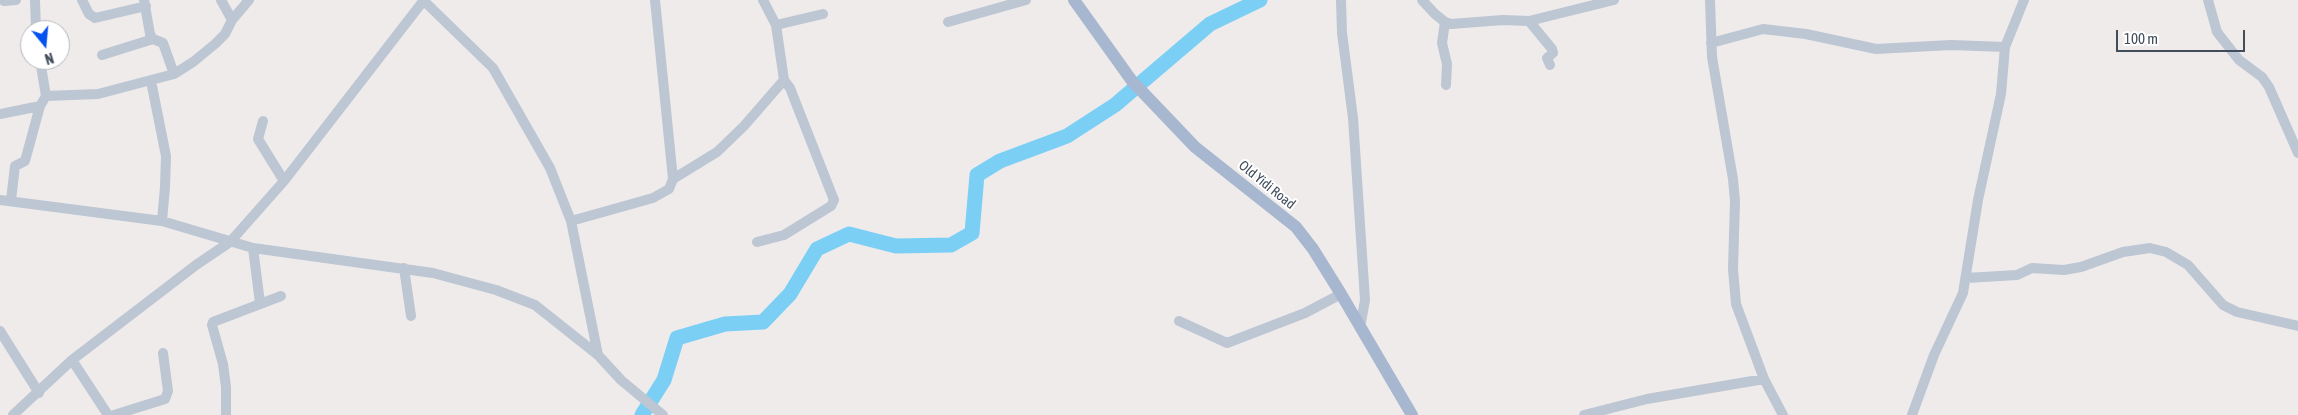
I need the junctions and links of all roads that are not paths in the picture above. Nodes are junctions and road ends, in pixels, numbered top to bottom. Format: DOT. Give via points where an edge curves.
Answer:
graph roads {
  1 [pos="16,0"];
  2 [pos="35,0"];
  3 [pos="82,0"];
  4 [pos="221,0"];
  5 [pos="249,0"];
  6 [pos="423,0"];
  7 [pos="656,0"];
  8 [pos="763,0"];
  9 [pos="1026,0"];
  10 [pos="1074,0"];
  11 [pos="1341,0"];
  12 [pos="1422,0"];
  13 [pos="1614,0"];
  14 [pos="1710,0"];
  15 [pos="2024,0"];
  16 [pos="2208,0"];
  17 [pos="4,1"];
  18 [pos="145,3"];
  19 [pos="822,14"];
  20 [pos="36,20"];
  21 [pos="232,20"];
  22 [pos="1529,21"];
  23 [pos="948,22"];
  24 [pos="1445,22"];
  25 [pos="776,25"];
  26 [pos="153,38"];
  27 [pos="1711,43"];
  28 [pos="2006,47"];
  29 [pos="102,55"];
  30 [pos="1550,65"];
  31 [pos="42,70"];
  32 [pos="174,74"];
  33 [pos="784,80"];
  34 [pos="151,81"];
  35 [pos="1446,85"];
  36 [pos="46,96"];
  37 [pos="40,106"];
  38 [pos="0,114"];
  39 [pos="263,121"];
  40 [pos="2298,153"];
  41 [pos="673,179"];
  42 [pos="284,181"];
  43 [pos="5,200"];
  44 [pos="571,220"];
  45 [pos="162,221"];
  46 [pos="230,242"];
  47 [pos="757,242"];
  48 [pos="253,248"];
  49 [pos="404,268"];
  50 [pos="1966,278"];
  51 [pos="1341,294"];
  52 [pos="281,296"];
  53 [pos="260,303"];
  54 [pos="411,316"];
  55 [pos="1178,321"];
  56 [pos="2298,326"];
  57 [pos="1360,328"];
  58 [pos="0,332"];
  59 [pos="163,353"];
  60 [pos="598,355"];
  61 [pos="72,360"];
  62 [pos="1764,379"];
  63 [pos="39,393"];
  64 [pos="659,411"];
  65 [pos="13,415"];
  66 [pos="108,415"];
  67 [pos="114,415"];
  68 [pos="226,415"];
  69 [pos="1412,415"];
  70 [pos="1584,415"];
  71 [pos="1783,415"];
  72 [pos="1912,415"];
  1 -- 17 [label="street"];
  2 -- 20 [label="street"];
  3 -- 18 [label="street" via="94,18"];
  4 -- 21 [label="street"];
  5 -- 21 [label="street"];
  6 -- 42 [label="street"];
  6 -- 44 [label="street" via="493,68 550,168"];
  7 -- 41 [label="street"];
  8 -- 25 [label="street"];
  9 -- 23 [label="street"];
  10 -- 51 [label="main road, Old Yidi Road" via="1141,92 1195,147 1296,227"];
  11 -- 57 [label="street" via="1342,33 1354,118 1365,300"];
  12 -- 24 [label="street"];
  13 -- 22 [label="street"];
  14 -- 27 [label="street"];
  15 -- 28 [label="street"];
  16 -- 40 [label="street" via="2217,32 2239,60 2262,77 2269,87"];
  18 -- 26 [label="street"];
  19 -- 25 [label="street"];
  21 -- 32 [label="street" via="225,34 212,47"];
  22 -- 24 [label="street"];
  22 -- 30 [label="street" via="1552,49 1553,53 1547,58"];
  24 -- 35 [label="street" via="1442,43 1447,64"];
  25 -- 33 [label="street"];
  26 -- 29 [label="street"];
  26 -- 32 [label="street" via="163,43"];
  27 -- 28 [label="street" via="1763,29 1806,34 1876,49 1951,45"];
  27 -- 62 [label="street" via="1733,179 1732,269 1736,304"];
  28 -- 50 [label="street"];
  31 -- 36 [label="street"];
  32 -- 34 [label="street"];
  33 -- 41 [label="street" via="717,152"];
  33 -- 47 [label="street" via="834,200 831,206 784,234"];
  34 -- 36 [label="street" via="98,94"];
  34 -- 45 [label="street" via="166,156"];
  36 -- 37 [label="street"];
  37 -- 38 [label="street"];
  37 -- 43 [label="street" via="25,161 15,166"];
  39 -- 42 [label="street" via="258,139"];
  41 -- 44 [label="street" via="669,189 662,194"];
  42 -- 46 [label="street"];
  43 -- 45 [label="street"];
  44 -- 60 [label="street"];
  45 -- 46 [label="street"];
  46 -- 48 [label="street"];
  46 -- 61 [label="street" via="188,270"];
  48 -- 49 [label="street"];
  48 -- 53 [label="street"];
  49 -- 54 [label="street"];
  49 -- 60 [label="street" via="496,290 535,305"];
  50 -- 56 [label="street" via="2017,275 2032,268 2064,270 2123,252 2150,248 2166,252 2188,265 2222,305"];
  50 -- 72 [label="street" via="1963,293 1934,355"];
  51 -- 55 [label="street" via="1305,313 1227,343"];
  51 -- 57 [label="main road, Old Yidi Road"];
  52 -- 53 [label="street"];
  53 -- 68 [label="street" via="212,325 223,364"];
  57 -- 69 [label="main road, Old Yidi Road"];
  58 -- 63 [label="street"];
  59 -- 67 [label="street" via="168,391 165,399"];
  60 -- 64 [label="street"];
  61 -- 63 [label="street"];
  61 -- 66 [label="street"];
  62 -- 70 [label="street" via="1647,399"];
  62 -- 71 [label="street"];
  63 -- 65 [label="street"];
}
